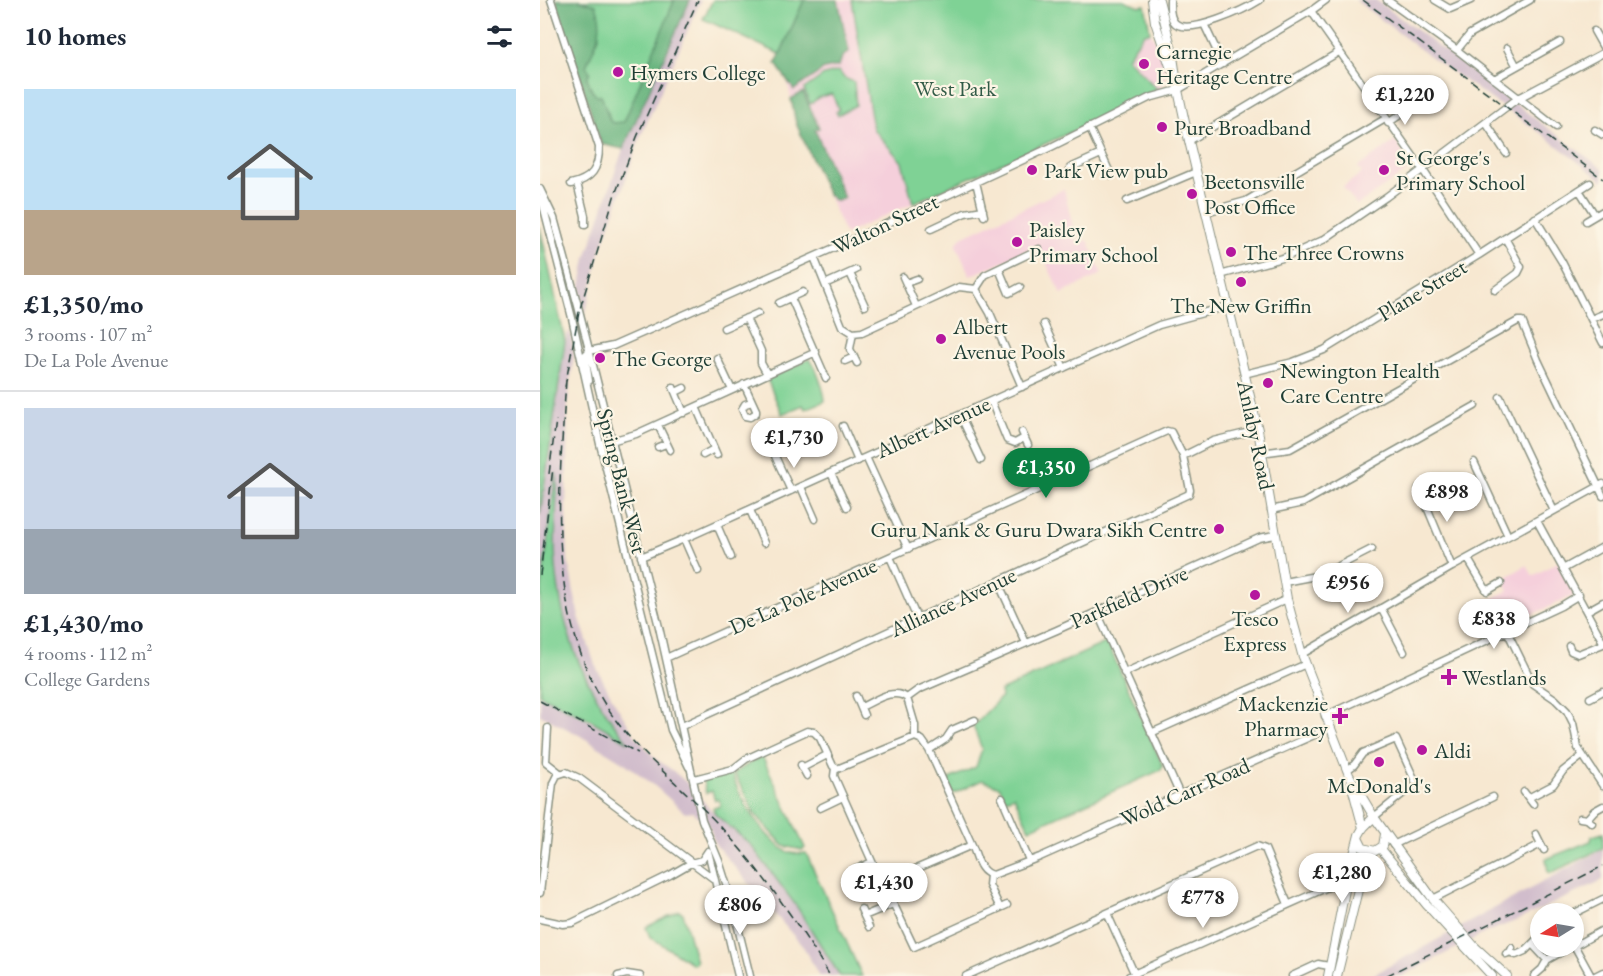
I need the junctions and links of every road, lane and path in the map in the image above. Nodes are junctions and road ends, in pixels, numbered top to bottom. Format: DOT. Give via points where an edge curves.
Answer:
graph roads {
  1 [pos="552,0"];
  2 [pos="1152,0"];
  3 [pos="1159,0"];
  4 [pos="1170,0"];
  5 [pos="1260,0"];
  6 [pos="1326,0"];
  7 [pos="1387,0"];
  8 [pos="1435,0"];
  9 [pos="1471,0"];
  10 [pos="1526,1"];
  11 [pos="1311,11"];
  12 [pos="1204,24"];
  13 [pos="1594,31"];
  14 [pos="1551,37"];
  15 [pos="1603,47"];
  16 [pos="1507,48"];
  17 [pos="1457,50"];
  18 [pos="1339,52"];
  19 [pos="1603,53"];
  20 [pos="1223,64"];
  21 [pos="1516,65"];
  22 [pos="1494,79"];
  23 [pos="1178,90"];
  24 [pos="1517,99"];
  25 [pos="1419,102"];
  26 [pos="1387,121"];
  27 [pos="1486,123"];
  28 [pos="1089,127"];
  29 [pos="1556,127"];
  30 [pos="1595,130"];
  31 [pos="1603,135"];
  32 [pos="1189,141"];
  33 [pos="1506,153"];
  34 [pos="1101,154"];
  35 [pos="1070,168"];
  36 [pos="1423,170"];
  37 [pos="1196,172"];
  38 [pos="1111,175"];
  39 [pos="976,182"];
  40 [pos="1590,183"];
  41 [pos="540,189"];
  42 [pos="1579,190"];
  43 [pos="540,194"];
  44 [pos="1127,201"];
  45 [pos="1603,211"];
  46 [pos="546,212"];
  47 [pos="1206,212"];
  48 [pos="1595,215"];
  49 [pos="1535,218"];
  50 [pos="547,220"];
  51 [pos="1586,221"];
  52 [pos="584,228"];
  53 [pos="942,234"];
  54 [pos="1505,238"];
  55 [pos="1038,249"];
  56 [pos="1479,255"];
  57 [pos="814,257"];
  58 [pos="999,269"];
  59 [pos="1220,275"];
  60 [pos="917,279"];
  61 [pos="825,284"];
  62 [pos="1020,287"];
  63 [pos="976,289"];
  64 [pos="1495,290"];
  65 [pos="803,292"];
  66 [pos="791,298"];
  67 [pos="778,303"];
  68 [pos="865,306"];
  69 [pos="916,306"];
  70 [pos="1228,306"];
  71 [pos="758,313"];
  72 [pos="1603,314"];
  73 [pos="746,318"];
  74 [pos="1591,319"];
  75 [pos="1044,324"];
  76 [pos="724,328"];
  77 [pos="853,333"];
  78 [pos="1603,343"];
  79 [pos="589,351"];
  80 [pos="816,352"];
  81 [pos="727,359"];
  82 [pos="845,361"];
  83 [pos="1064,368"];
  84 [pos="767,374"];
  85 [pos="1244,374"];
  86 [pos="826,378"];
  87 [pos="744,384"];
  88 [pos="1022,387"];
  89 [pos="684,388"];
  90 [pos="732,390"];
  91 [pos="1500,397"];
  92 [pos="590,398"];
  93 [pos="991,401"];
  94 [pos="752,402"];
  95 [pos="1475,406"];
  96 [pos="696,407"];
  97 [pos="684,413"];
  98 [pos="960,415"];
  99 [pos="658,424"];
  100 [pos="853,429"];
  101 [pos="1257,430"];
  102 [pos="612,440"];
  103 [pos="600,444"];
  104 [pos="1028,445"];
  105 [pos="658,447"];
  106 [pos="1262,453"];
  107 [pos="703,455"];
  108 [pos="775,456"];
  109 [pos="1182,456"];
  110 [pos="866,457"];
  111 [pos="981,460"];
  112 [pos="858,461"];
  113 [pos="1474,462"];
  114 [pos="831,473"];
  115 [pos="1600,486"];
  116 [pos="801,487"];
  117 [pos="1419,488"];
  118 [pos="791,491"];
  119 [pos="1603,496"];
  120 [pos="848,507"];
  121 [pos="750,510"];
  122 [pos="1271,510"];
  123 [pos="1554,511"];
  124 [pos="815,519"];
  125 [pos="1537,520"];
  126 [pos="717,525"];
  127 [pos="1275,535"];
  128 [pos="1508,536"];
  129 [pos="684,540"];
  130 [pos="764,543"];
  131 [pos="1603,547"];
  132 [pos="908,549"];
  133 [pos="1372,549"];
  134 [pos="731,556"];
  135 [pos="641,557"];
  136 [pos="890,557"];
  137 [pos="1468,559"];
  138 [pos="1452,567"];
  139 [pos="1563,569"];
  140 [pos="698,571"];
  141 [pos="998,582"];
  142 [pos="1284,582"];
  143 [pos="1501,583"];
  144 [pos="1579,595"];
  145 [pos="1287,600"];
  146 [pos="1603,602"];
  147 [pos="1381,608"];
  148 [pos="1587,611"];
  149 [pos="1097,612"];
  150 [pos="916,616"];
  151 [pos="1507,631"];
  152 [pos="1026,643"];
  153 [pos="1603,643"];
  154 [pos="1394,650"];
  155 [pos="1569,651"];
  156 [pos="1302,654"];
  157 [pos="666,658"];
  158 [pos="1306,664"];
  159 [pos="1124,673"];
  160 [pos="1603,691"];
  161 [pos="856,696"];
  162 [pos="908,698"];
  163 [pos="1590,698"];
  164 [pos="861,707"];
  165 [pos="864,715"];
  166 [pos="1325,716"];
  167 [pos="975,720"];
  168 [pos="682,726"];
  169 [pos="548,728"];
  170 [pos="1330,728"];
  171 [pos="1151,733"];
  172 [pos="915,737"];
  173 [pos="930,750"];
  174 [pos="827,754"];
  175 [pos="1582,756"];
  176 [pos="835,768"];
  177 [pos="1348,772"];
  178 [pos="559,774"];
  179 [pos="807,776"];
  180 [pos="694,777"];
  181 [pos="1603,786"];
  182 [pos="1524,792"];
  183 [pos="1180,795"];
  184 [pos="843,797"];
  185 [pos="1493,797"];
  186 [pos="1002,798"];
  187 [pos="1603,806"];
  188 [pos="820,808"];
  189 [pos="1374,817"];
  190 [pos="1586,820"];
  191 [pos="1363,828"];
  192 [pos="1383,830"];
  193 [pos="707,834"];
  194 [pos="1536,834"];
  195 [pos="1359,838"];
  196 [pos="972,845"];
  197 [pos="1393,845"];
  198 [pos="1378,850"];
  199 [pos="708,851"];
  200 [pos="1029,860"];
  201 [pos="691,862"];
  202 [pos="872,862"];
  203 [pos="848,873"];
  204 [pos="990,875"];
  205 [pos="714,879"];
  206 [pos="887,880"];
  207 [pos="1346,885"];
  208 [pos="540,893"];
  209 [pos="1433,899"];
  210 [pos="1603,899"];
  211 [pos="893,904"];
  212 [pos="1288,904"];
  213 [pos="1007,905"];
  214 [pos="1000,908"];
  215 [pos="1584,908"];
  216 [pos="861,909"];
  217 [pos="1107,913"];
  218 [pos="864,916"];
  219 [pos="540,920"];
  220 [pos="869,927"];
  221 [pos="1603,930"];
  222 [pos="1584,940"];
  223 [pos="1530,946"];
  224 [pos="1510,952"];
  225 [pos="1544,957"];
  226 [pos="1553,957"];
  227 [pos="1580,957"];
  228 [pos="1547,960"];
  229 [pos="1329,966"];
  230 [pos="1603,972"];
  231 [pos="1133,975"];
  232 [pos="618,976"];
  233 [pos="640,976"];
  234 [pos="738,976"];
  235 [pos="750,976"];
  236 [pos="966,976"];
  237 [pos="1292,976"];
  238 [pos="1328,976"];
  239 [pos="1337,976"];
  240 [pos="1492,976"];
  241 [pos="1507,976"];
  242 [pos="1534,976"];
  243 [pos="1593,976"];
  1 -- 52 [label="street" via="599,147 593,175 574,184 583,209"];
  2 -- 23 [label="main road, Anlaby Road" via="1155,22"];
  3 -- 23 [label="main road, Anlaby Road"];
  4 -- 12 [label="street" via="1170,15 1176,24"];
  5 -- 12 [label="street"];
  6 -- 11 [label="street, Walton Street"];
  7 -- 17 [label="street"];
  8 -- 9 [label="street" via="1450,9"];
  10 -- 17 [label="street" via="1470,34"];
  11 -- 18 [label="street"];
  11 -- 20 [label="street, Walton Street"];
  12 -- 20 [label="street"];
  13 -- 15 [label="street"];
  14 -- 21 [label="street" via="1557,43"];
  16 -- 21 [label="street"];
  17 -- 22 [label="street"];
  18 -- 26 [label="street"];
  18 -- 32 [label="street"];
  19 -- 24 [label="street"];
  20 -- 23 [label="street, Walton Street"];
  21 -- 22 [label="street"];
  22 -- 24 [label="street"];
  23 -- 28 [label="street, Walton Street" via="1149,98"];
  23 -- 32 [label="main road, Anlaby Road"];
  24 -- 27 [label="street"];
  24 -- 29 [label="street"];
  25 -- 26 [label="street"];
  26 -- 36 [label="street"];
  26 -- 47 [label="street" via="1246,201"];
  27 -- 33 [label="street"];
  27 -- 36 [label="street"];
  28 -- 34 [label="street"];
  28 -- 39 [label="street, Walton Street"];
  30 -- 31 [label="street"];
  32 -- 37 [label="main road, Anlaby Road"];
  34 -- 35 [label="street"];
  34 -- 38 [label="street"];
  36 -- 56 [label="street"];
  36 -- 59 [label="street" via="1323,240 1286,257"];
  37 -- 44 [label="street"];
  37 -- 47 [label="main road, Anlaby Road"];
  39 -- 53 [label="street" via="983,213 965,213 934,228"];
  39 -- 57 [label="street, Walton Street"];
  40 -- 42 [label="street, Plane Street"];
  41 -- 46 [label="street, Spring Bank West"];
  42 -- 48 [label="street"];
  42 -- 49 [label="street, Plane Street"];
  43 -- 46 [label="street, Spring Bank West"];
  45 -- 48 [label="street"];
  46 -- 50 [label="street, Spring Bank West"];
  47 -- 59 [label="main road, Anlaby Road"];
  48 -- 51 [label="street"];
  49 -- 54 [label="street, Plane Street"];
  49 -- 74 [label="street"];
  50 -- 79 [label="street, Spring Bank West"];
  50 -- 92 [label="street, Spring Bank West"];
  54 -- 56 [label="street, Plane Street"];
  54 -- 64 [label="street" via="1521,267"];
  55 -- 58 [label="street"];
  56 -- 85 [label="street, Plane Street" via="1324,350"];
  57 -- 61 [label="street"];
  57 -- 79 [label="street, Walton Street" via="613,346"];
  58 -- 62 [label="street" via="1009,292"];
  58 -- 63 [label="street" via="985,275"];
  59 -- 70 [label="main road, Anlaby Road"];
  60 -- 69 [label="street" via="905,280"];
  61 -- 68 [label="street" via="853,271"];
  61 -- 77 [label="street" via="842,326"];
  63 -- 69 [label="street" via="959,287"];
  63 -- 88 [label="street"];
  65 -- 66 [label="street"];
  66 -- 67 [label="street"];
  66 -- 80 [label="street"];
  69 -- 77 [label="street"];
  70 -- 83 [label="street, Albert Avenue" via="1169,320"];
  70 -- 85 [label="main road, Anlaby Road"];
  71 -- 73 [label="street"];
  72 -- 74 [label="street"];
  73 -- 76 [label="street"];
  73 -- 84 [label="street"];
  74 -- 78 [label="street"];
  75 -- 83 [label="street"];
  77 -- 82 [label="street" via="850,349 855,360"];
  79 -- 92 [label="street" via="585,356"];
  79 -- 102 [label="street, Spring Bank West"];
  80 -- 84 [label="street"];
  80 -- 86 [label="street"];
  81 -- 90 [label="street" via="718,360"];
  83 -- 88 [label="street, Albert Avenue"];
  84 -- 87 [label="street"];
  85 -- 101 [label="main road, Anlaby Road"];
  87 -- 90 [label="street"];
  87 -- 94 [label="street"];
  88 -- 93 [label="street, Albert Avenue"];
  89 -- 97 [label="street" via="674,389"];
  90 -- 96 [label="street"];
  91 -- 123 [label="street"];
  92 -- 103 [label="street, Spring Bank West"];
  93 -- 98 [label="street, Albert Avenue"];
  93 -- 104 [label="street" via="1007,440 1015,442 1023,435"];
  95 -- 122 [label="street" via="1303,503"];
  96 -- 97 [label="street"];
  96 -- 107 [label="street" via="716,452"];
  97 -- 99 [label="street"];
  98 -- 110 [label="street, Albert Avenue"];
  98 -- 111 [label="street"];
  99 -- 102 [label="street"];
  99 -- 105 [label="street" via="668,447"];
  100 -- 112 [label="street" via="844,429"];
  101 -- 106 [label="main road, Anlaby Road"];
  101 -- 109 [label="street" via="1213,441"];
  102 -- 103 [label="street"];
  102 -- 135 [label="street, Spring Bank West"];
  103 -- 180 [label="street, Spring Bank West" via="671,730"];
  106 -- 115 [label="street" via="1290,449 1522,321"];
  106 -- 122 [label="main road, Anlaby Road"];
  108 -- 118 [label="street"];
  109 -- 132 [label="street, De La Pole Avenue" via="1167,431"];
  109 -- 141 [label="street, Alliance Avenue" via="1189,494"];
  110 -- 112 [label="street, Albert Avenue"];
  110 -- 132 [label="street"];
  112 -- 114 [label="street, Albert Avenue"];
  113 -- 128 [label="street"];
  114 -- 116 [label="street, Albert Avenue"];
  114 -- 120 [label="street"];
  115 -- 119 [label="street"];
  115 -- 123 [label="street"];
  116 -- 118 [label="street, Albert Avenue"];
  116 -- 124 [label="street"];
  117 -- 138 [label="street"];
  118 -- 121 [label="street, Albert Avenue"];
  121 -- 126 [label="street, Albert Avenue"];
  121 -- 130 [label="street"];
  122 -- 127 [label="main road, Anlaby Road"];
  123 -- 125 [label="street"];
  125 -- 128 [label="street"];
  125 -- 139 [label="street"];
  126 -- 129 [label="street, Albert Avenue"];
  126 -- 134 [label="street"];
  127 -- 142 [label="main road, Anlaby Road"];
  127 -- 149 [label="street, Parkfield Drive" via="1259,538"];
  128 -- 137 [label="street"];
  129 -- 135 [label="street, Albert Avenue"];
  129 -- 140 [label="street"];
  131 -- 139 [label="street"];
  132 -- 136 [label="street, De La Pole Avenue"];
  133 -- 142 [label="street" via="1321,575"];
  135 -- 157 [label="street, Spring Bank West"];
  136 -- 150 [label="street"];
  136 -- 157 [label="street, De La Pole Avenue"];
  137 -- 138 [label="street"];
  137 -- 143 [label="street" via="1487,591"];
  138 -- 147 [label="street"];
  139 -- 144 [label="street"];
  141 -- 150 [label="street, Alliance Avenue"];
  141 -- 152 [label="street"];
  142 -- 145 [label="main road, Anlaby Road"];
  144 -- 148 [label="street"];
  144 -- 151 [label="street"];
  145 -- 156 [label="main road, Anlaby Road"];
  145 -- 159 [label="street"];
  146 -- 148 [label="street"];
  147 -- 154 [label="street" via="1402,649"];
  147 -- 156 [label="street"];
  148 -- 153 [label="street"];
  149 -- 152 [label="street, Parkfield Drive"];
  149 -- 159 [label="street"];
  150 -- 168 [label="street, Alliance Avenue"];
  151 -- 166 [label="street"];
  151 -- 175 [label="street" via="1533,684 1567,711"];
  152 -- 162 [label="street, Parkfield Drive" via="918,690"];
  153 -- 155 [label="street" via="1578,654"];
  156 -- 158 [label="main road, Anlaby Road"];
  157 -- 168 [label="street, Spring Bank West"];
  158 -- 166 [label="main road, Anlaby Road"];
  158 -- 171 [label="street"];
  159 -- 171 [label="street"];
  160 -- 163 [label="street"];
  161 -- 164 [label="street"];
  162 -- 164 [label="street" via="892,694"];
  162 -- 172 [label="street"];
  164 -- 165 [label="street"];
  166 -- 170 [label="main road, Anlaby Road"];
  167 -- 173 [label="street" via="952,730"];
  168 -- 180 [label="street, Spring Bank West"];
  169 -- 178 [label="street" via="546,762"];
  170 -- 177 [label="main road, Anlaby Road"];
  170 -- 183 [label="street, Wold Carr Road"];
  171 -- 183 [label="street"];
  172 -- 173 [label="street"];
  172 -- 176 [label="street"];
  173 -- 196 [label="street"];
  174 -- 176 [label="street"];
  174 -- 179 [label="street" via="802,766"];
  174 -- 180 [label="street" via="820,738 807,731 733,769"];
  175 -- 181 [label="street"];
  175 -- 182 [label="street" via="1532,801"];
  176 -- 184 [label="street" via="834,776"];
  177 -- 189 [label="main road, Anlaby Road"];
  177 -- 189 [label="street" via="1363,753 1396,738 1417,784"];
  177 -- 191 [label="main road, Anlaby Road"];
  178 -- 201 [label="street" via="572,773"];
  178 -- 208 [label="street" via="553,783"];
  180 -- 193 [label="street, Spring Bank West"];
  183 -- 200 [label="street, Wold Carr Road"];
  184 -- 188 [label="street"];
  184 -- 202 [label="street"];
  185 -- 197 [label="street"];
  186 -- 200 [label="street"];
  187 -- 190 [label="street"];
  189 -- 191 [label="main road"];
  189 -- 192 [label="main road, Anlaby Road"];
  191 -- 192 [label="main road" via="1370,824"];
  191 -- 195 [label="main road"];
  192 -- 197 [label="main road, Anlaby Road"];
  192 -- 198 [label="main road" via="1386,841"];
  193 -- 199 [label="street, Spring Bank West"];
  193 -- 235 [label="street, Spring Bank West" via="720,861"];
  194 -- 209 [label="street" via="1542,847"];
  195 -- 198 [label="main road" via="1363,848"];
  195 -- 207 [label="main road"];
  196 -- 204 [label="street" via="982,870"];
  196 -- 206 [label="street"];
  197 -- 209 [label="main road, Anlaby Road"];
  198 -- 239 [label="main road" via="1368,856 1364,865"];
  198 -- 240 [label="main road"];
  199 -- 201 [label="street" via="702,860"];
  199 -- 205 [label="street, Spring Bank West"];
  200 -- 204 [label="street, Wold Carr Road"];
  201 -- 205 [label="street"];
  201 -- 219 [label="street" via="572,923"];
  202 -- 203 [label="street"];
  202 -- 206 [label="street" via="878,875"];
  204 -- 214 [label="street" via="989,885"];
  205 -- 234 [label="street, Spring Bank West"];
  206 -- 211 [label="street"];
  207 -- 212 [label="street" via="1337,883"];
  207 -- 229 [label="main road"];
  209 -- 241 [label="main road, Anlaby Road" via="1474,946"];
  210 -- 215 [label="street"];
  211 -- 214 [label="street" via="914,947"];
  211 -- 218 [label="street"];
  212 -- 217 [label="street" via="1265,849 1257,846"];
  212 -- 231 [label="street"];
  213 -- 214 [label="street"];
  216 -- 218 [label="street"];
  217 -- 231 [label="street"];
  217 -- 236 [label="street"];
  218 -- 220 [label="street"];
  221 -- 222 [label="street"];
  223 -- 224 [label="street" via="1516,955"];
  225 -- 228 [label="street"];
  226 -- 228 [label="street"];
  227 -- 243 [label="street"];
  228 -- 242 [label="street"];
  229 -- 237 [label="street" via="1318,964"];
  229 -- 238 [label="main road"];
  230 -- 243 [label="street"];
  232 -- 233 [label="street"];
}
